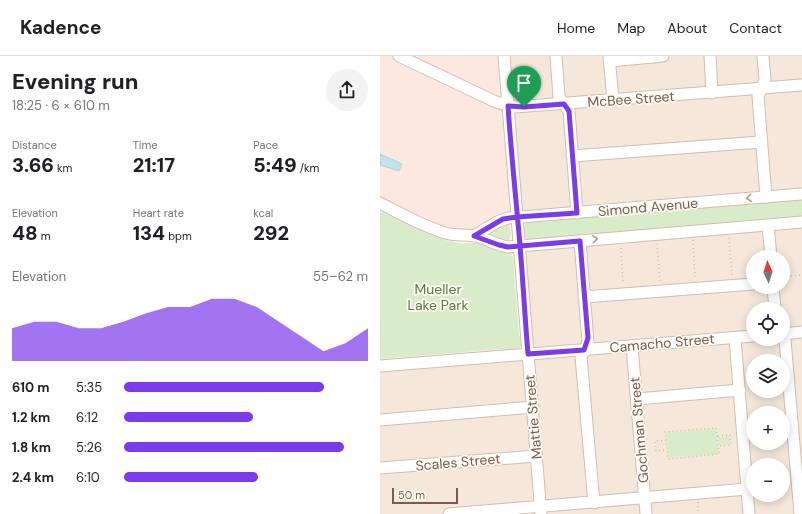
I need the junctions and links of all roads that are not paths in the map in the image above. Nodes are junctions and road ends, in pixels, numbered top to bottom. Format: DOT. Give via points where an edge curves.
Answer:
graph roads {
  1 [pos="399,56"];
  2 [pos="504,56"];
  3 [pos="556,56"];
  4 [pos="663,56"];
  5 [pos="710,56"];
  6 [pos="763,56"];
  7 [pos="609,58"];
  8 [pos="802,85"];
  9 [pos="761,88"];
  10 [pos="712,93"];
  11 [pos="612,100"];
  12 [pos="564,104"];
  13 [pos="508,106"];
  14 [pos="761,142"];
  15 [pos="572,156"];
  16 [pos="802,194"];
  17 [pos="766,196"];
  18 [pos="380,203"];
  19 [pos="577,213"];
  20 [pos="517,217"];
  21 [pos="802,222"];
  22 [pos="768,225"];
  23 [pos="474,236"];
  24 [pos="580,241"];
  25 [pos="520,246"];
  26 [pos="770,250"];
  27 [pos="746,284"];
  28 [pos="584,298"];
  29 [pos="802,332"];
  30 [pos="790,334"];
  31 [pos="746,337"];
  32 [pos="735,338"];
  33 [pos="632,346"];
  34 [pos="786,346"];
  35 [pos="584,350"];
  36 [pos="528,354"];
  37 [pos="380,366"];
  38 [pos="740,390"];
  39 [pos="637,399"];
  40 [pos="533,407"];
  41 [pos="380,420"];
  42 [pos="536,456"];
  43 [pos="380,468"];
  44 [pos="746,475"];
  45 [pos="746,489"];
  46 [pos="645,499"];
  47 [pos="748,502"];
  48 [pos="594,503"];
  49 [pos="541,510"];
  50 [pos="449,514"];
  51 [pos="646,514"];
  52 [pos="749,514"];
  53 [pos="800,514"];
  1 -- 13 [label="street, McBee Street"];
  2 -- 13 [label="street, Mattie Street"];
  3 -- 12 [label="street" via="559,97"];
  4 -- 7 [label="street"];
  5 -- 10 [label="street"];
  6 -- 9 [label="street" via="765,80"];
  7 -- 11 [label="street"];
  8 -- 9 [label="street, McBee Street"];
  9 -- 10 [label="street, McBee Street"];
  9 -- 14 [label="street" via="758,96"];
  10 -- 11 [label="street, McBee Street"];
  11 -- 12 [label="street, McBee Street"];
  12 -- 13 [label="street, McBee Street"];
  12 -- 15 [label="street" via="569,111"];
  13 -- 20 [label="street, Mattie Street"];
  14 -- 15 [label="street"];
  14 -- 17 [label="street"];
  15 -- 19 [label="street"];
  16 -- 17 [label="street, Simond Avenue"];
  17 -- 19 [label="street, Simond Avenue, one-way"];
  18 -- 23 [label="street, Simond Avenue" via="426,226 446,233"];
  19 -- 20 [label="street, Simond Avenue"];
  20 -- 23 [label="street, Simond Avenue" via="503,219"];
  20 -- 25 [label="street, Mattie Street"];
  21 -- 22 [label="street, Simond Avenue"];
  24 -- 22 [label="street, Simond Avenue, one-way"];
  22 -- 26 [label="street"];
  23 -- 25 [label="street, Simond Avenue" via="505,247"];
  24 -- 25 [label="street, Simond Avenue"];
  24 -- 28 [label="street"];
  25 -- 36 [label="street, Mattie Street"];
  27 -- 28 [label="street"];
  28 -- 35 [label="street" via="588,342"];
  29 -- 30 [label="street"];
  31 -- 32 [label="street, Camacho Street"];
  32 -- 33 [label="street, Camacho Street"];
  32 -- 38 [label="street"];
  33 -- 35 [label="street, Camacho Street"];
  33 -- 39 [label="street, Gochman Street"];
  34 -- 53 [label="street"];
  35 -- 36 [label="street, Camacho Street"];
  35 -- 48 [label="street" via="582,357"];
  36 -- 37 [label="street, Camacho Street"];
  36 -- 40 [label="street, Mattie Street"];
  38 -- 39 [label="street"];
  38 -- 44 [label="street"];
  39 -- 46 [label="street, Gochman Street"];
  40 -- 41 [label="street"];
  40 -- 42 [label="street, Mattie Street"];
  42 -- 43 [label="street, Scales Street"];
  42 -- 49 [label="street, Mattie Street"];
  45 -- 46 [label="street"];
  46 -- 48 [label="street"];
  46 -- 51 [label="street, Gochman Street"];
  47 -- 52 [label="street"];
  48 -- 49 [label="street"];
  49 -- 50 [label="street"];
}
